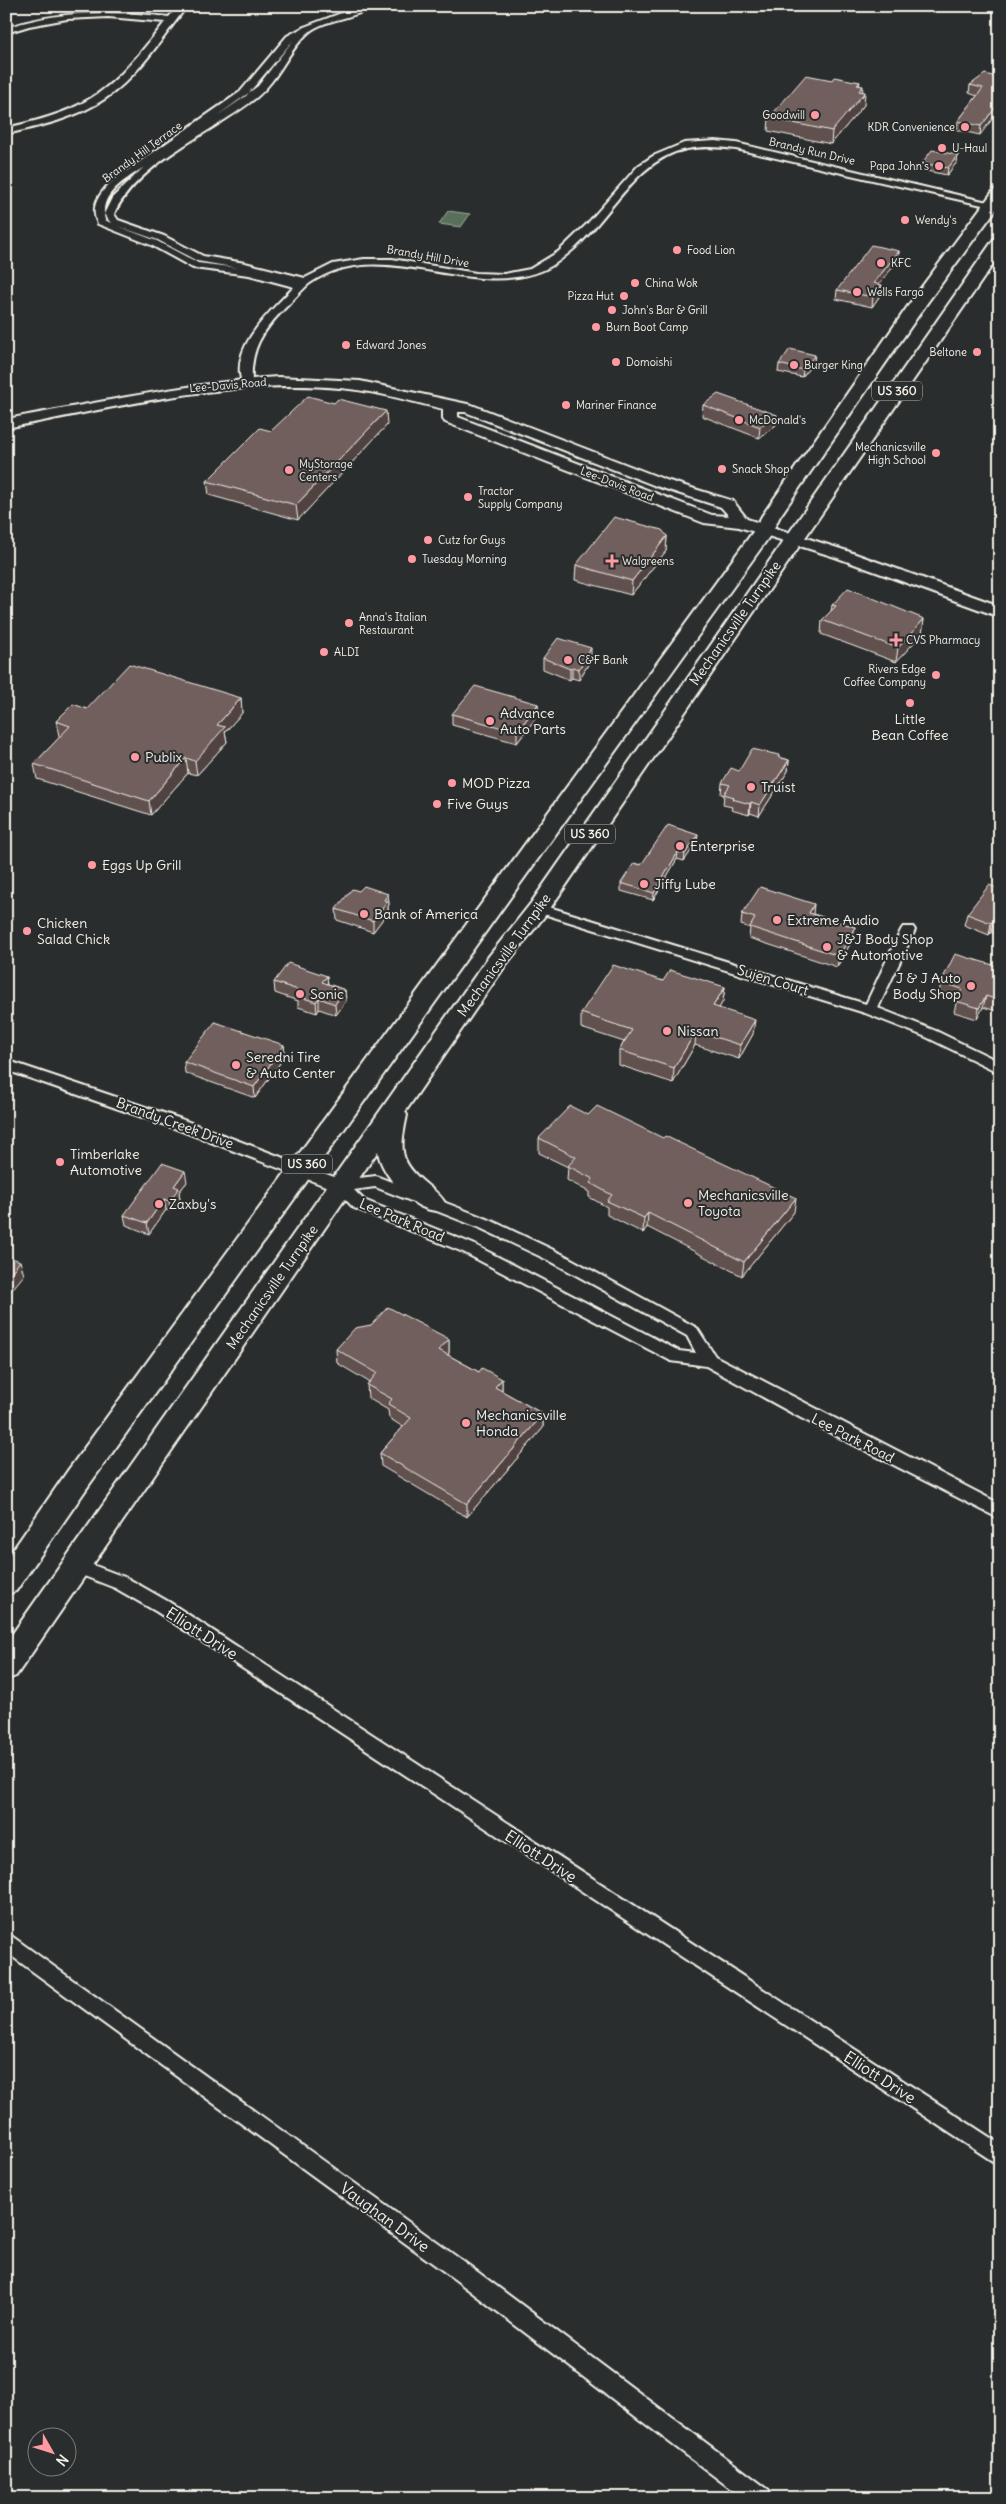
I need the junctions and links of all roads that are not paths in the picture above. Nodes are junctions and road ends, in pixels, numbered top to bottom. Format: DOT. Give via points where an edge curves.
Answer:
graph roads {
  1 [pos="184,6"];
  2 [pos="368,6"];
  3 [pos="171,20"];
  4 [pos="6,31"];
  5 [pos="6,131"];
  6 [pos="684,146"];
  7 [pos="996,199"];
  8 [pos="1000,242"];
  9 [pos="304,283"];
  10 [pos="247,382"];
  11 [pos="451,408"];
  12 [pos="6,424"];
  13 [pos="530,450"];
  14 [pos="614,465"];
  15 [pos="741,522"];
  16 [pos="764,530"];
  17 [pos="794,539"];
  18 [pos="1000,612"];
  19 [pos="539,908"];
  20 [pos="908,930"];
  21 [pos="870,1010"];
  22 [pos="6,1065"];
  23 [pos="1000,1068"];
  24 [pos="397,1106"];
  25 [pos="302,1170"];
  26 [pos="341,1186"];
  27 [pos="433,1204"];
  28 [pos="709,1360"];
  29 [pos="1000,1512"];
  30 [pos="77,1566"];
  31 [pos="6,1583"];
  32 [pos="6,1667"];
  33 [pos="6,1940"];
  34 [pos="1000,2156"];
  35 [pos="760,2498"];
  1 -- 3 [label="street"];
  2 -- 9 [label="street, Brandy Hill Terrace" via="290,38 243,94 115,183 98,209 101,222 109,227 145,238 196,266"];
  3 -- 4 [label="street" via="88,14 48,19"];
  3 -- 5 [label="street" via="131,71 109,93 68,114"];
  6 -- 7 [label="street, Brandy Run Drive" via="715,144 758,150"];
  6 -- 9 [label="street, Brandy Hill Drive" via="641,168 566,251 549,265 533,271 481,278 394,261 370,261 340,266"];
  7 -- 16 [label="highway, US 360" via="916,308"];
  8 -- 17 [label="highway, Mechanicsville Turnpike / US 360"];
  9 -- 10 [label="street, Brandy Hill Drive" via="255,335 246,360"];
  10 -- 11 [label="main road, Lee-Davis Road" via="360,386 401,393"];
  10 -- 12 [label="main road, Lee-Davis Road" via="150,395"];
  11 -- 13 [label="main road, Lee-Davis Road" via="450,419"];
  11 -- 14 [label="main road, Lee-Davis Road" via="467,408"];
  13 -- 14 [label="main road" via="548,448"];
  13 -- 15 [label="main road, Lee-Davis Road" via="710,520"];
  14 -- 15 [label="main road, Lee-Davis Road" via="727,504"];
  15 -- 16 [label="main road, Lee-Davis Road"];
  16 -- 17 [label="main road, Lee-Davis Road"];
  16 -- 25 [label="highway, US 360" via="586,772"];
  17 -- 18 [label="main road, Lee-Davis Road"];
  17 -- 19 [label="highway, Mechanicsville Turnpike / US 360"];
  19 -- 21 [label="street, Sujen Court"];
  19 -- 24 [label="highway, Mechanicsville Turnpike / US 360" via="497,961"];
  20 -- 21 [label="street"];
  21 -- 23 [label="street, Sujen Court" via="931,1034"];
  22 -- 25 [label="street, Brandy Creek Drive"];
  24 -- 26 [label="highway, Mechanicsville Turnpike / US 360"];
  24 -- 27 [label="highway" via="388,1151 401,1177"];
  25 -- 26 [label="street, Brandy Creek Drive"];
  25 -- 31 [label="highway, US 360"];
  26 -- 27 [label="street, Lee Park Road" via="376,1181"];
  26 -- 28 [label="street, Lee Park Road" via="359,1204 468,1248 677,1358"];
  26 -- 30 [label="highway, Mechanicsville Turnpike / US 360"];
  27 -- 28 [label="street, Lee Park Road" via="557,1258 692,1332"];
  28 -- 29 [label="street, Lee Park Road"];
  30 -- 32 [label="highway, Mechanicsville Turnpike / US 360"];
  30 -- 34 [label="street, Elliott Drive" via="121,1583 163,1608"];
  33 -- 35 [label="street, Vaughan Drive" via="456,2268"];
}
